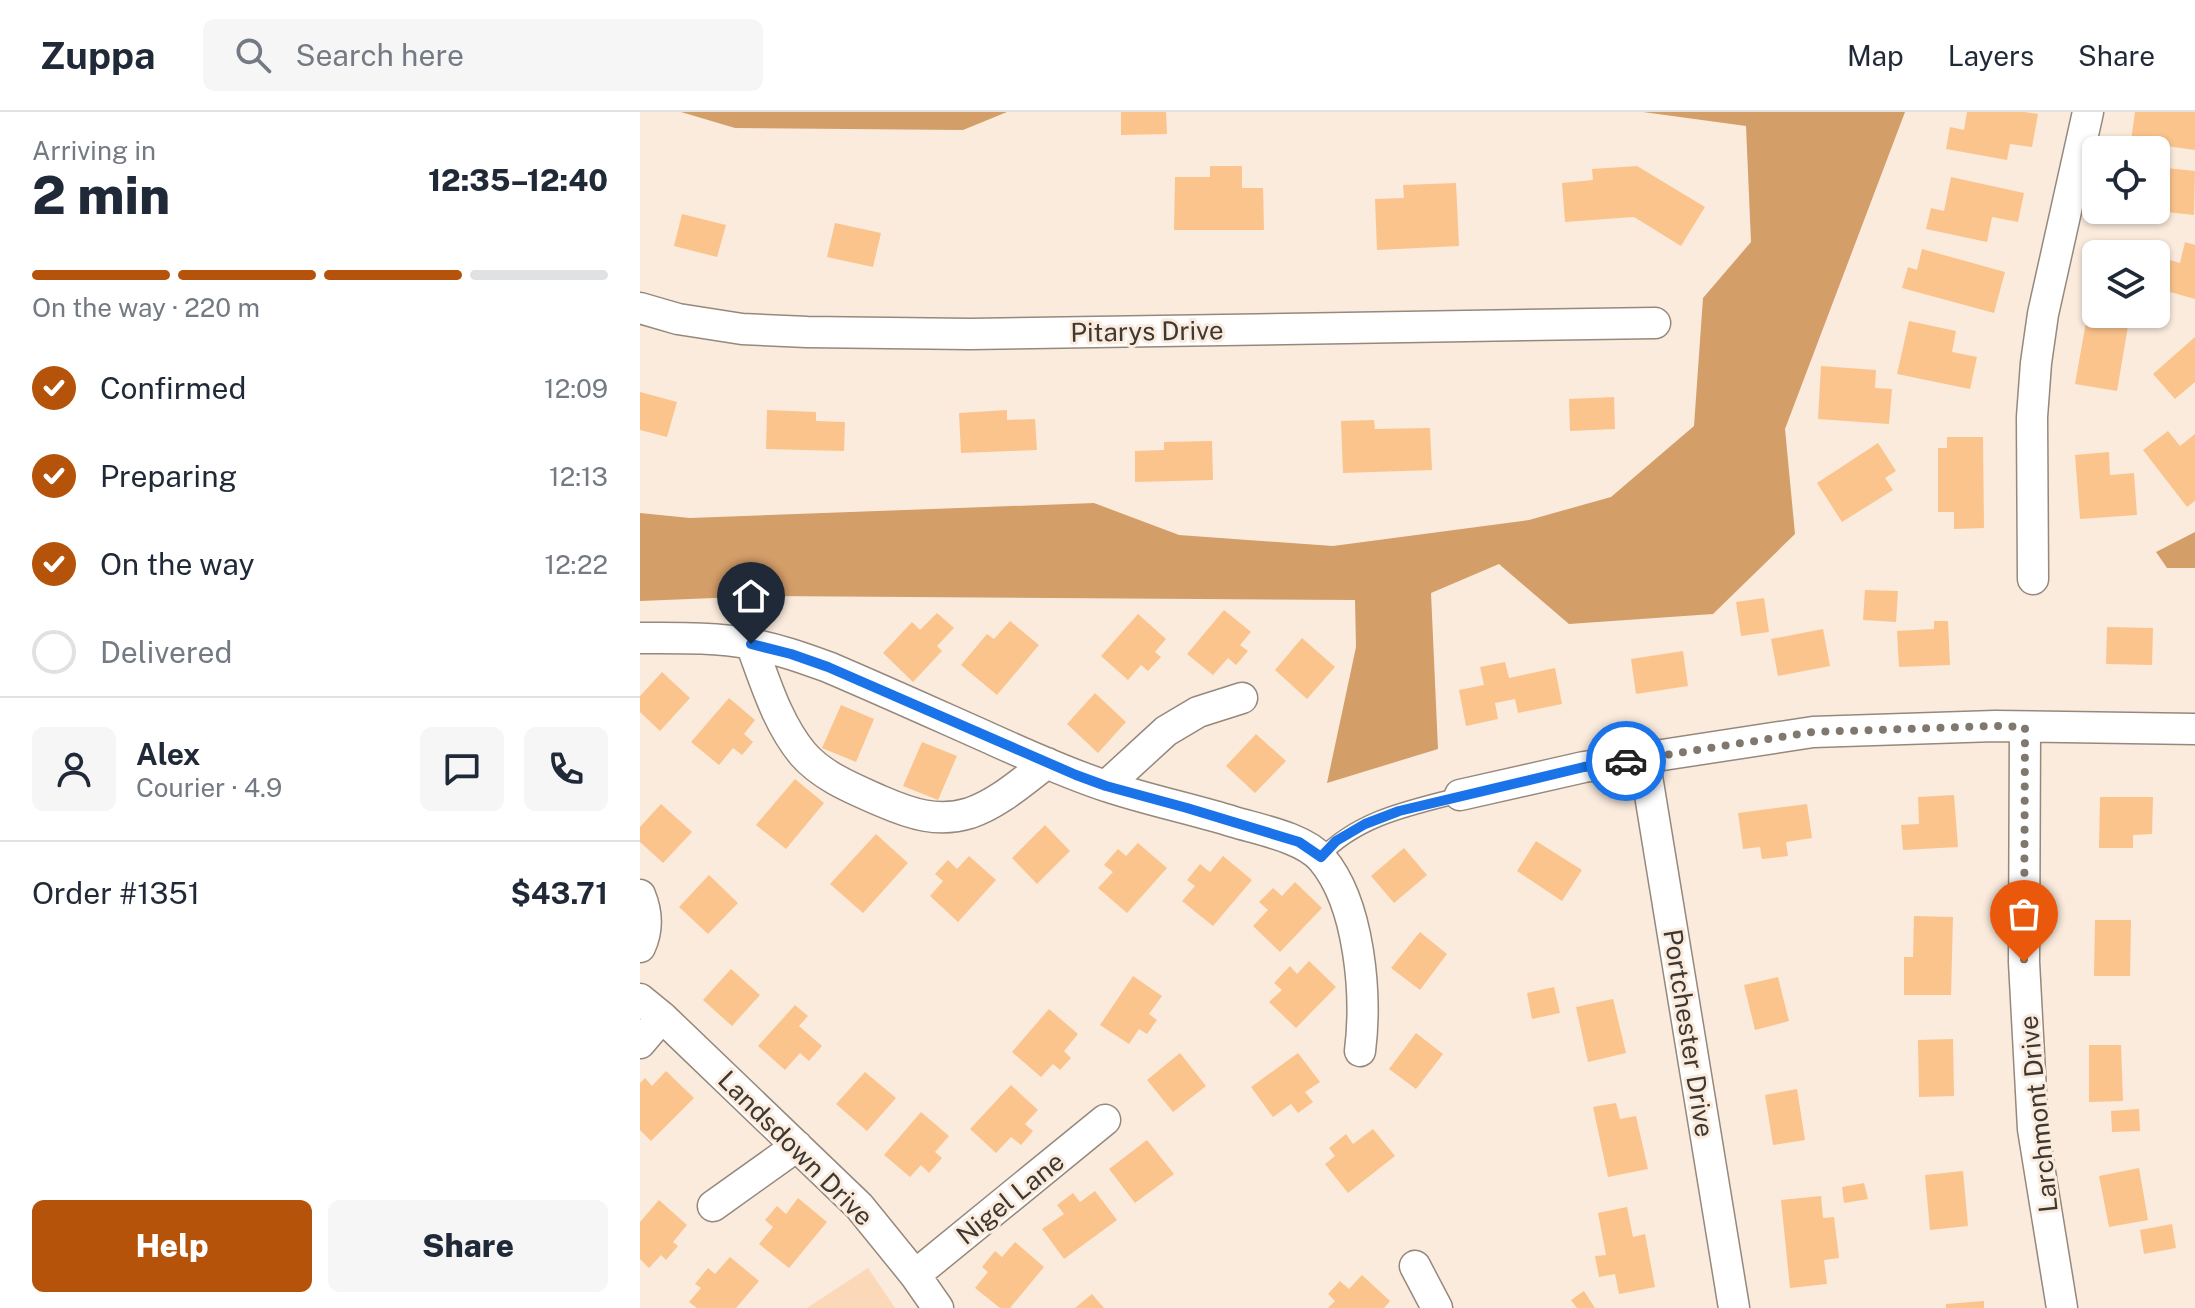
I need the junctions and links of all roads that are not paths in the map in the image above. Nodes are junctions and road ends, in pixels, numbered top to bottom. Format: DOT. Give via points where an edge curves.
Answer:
graph roads {
  1 [pos="2088,112"];
  2 [pos="640,308"];
  3 [pos="1655,323"];
  4 [pos="2033,579"];
  5 [pos="640,638"];
  6 [pos="751,644"];
  7 [pos="1242,698"];
  8 [pos="2025,727"];
  9 [pos="2195,729"];
  10 [pos="1644,758"];
  11 [pos="1047,763"];
  12 [pos="1106,786"];
  13 [pos="1460,795"];
  14 [pos="1321,857"];
  15 [pos="640,895"];
  16 [pos="640,947"];
  17 [pos="651,1008"];
  18 [pos="640,1043"];
  19 [pos="1360,1051"];
  20 [pos="1105,1120"];
  21 [pos="797,1146"];
  22 [pos="713,1206"];
  23 [pos="1415,1266"];
  24 [pos="915,1275"];
  25 [pos="938,1308"];
  26 [pos="1437,1308"];
  27 [pos="1734,1308"];
  28 [pos="2062,1308"];
  1 -- 4 [label="street" via="2036,363"];
  2 -- 3 [label="street, Pitarys Drive" via="742,329 807,332"];
  5 -- 6 [label="street"];
  6 -- 11 [label="street" via="828,667"];
  6 -- 11 [label="street" via="772,701 803,753 846,786 905,811 942,818 968,813 1002,797"];
  7 -- 12 [label="street" via="1198,712 1166,731"];
  8 -- 9 [label="street"];
  8 -- 10 [label="street" via="1813,732"];
  8 -- 28 [label="street, Larchmont Drive" via="2024,962 2033,1129"];
  10 -- 13 [label="street"];
  10 -- 27 [label="street, Portchester Drive"];
  11 -- 12 [label="street"];
  12 -- 14 [label="street" via="1299,842"];
  13 -- 14 [label="lane" via="1365,824"];
  14 -- 19 [label="street" via="1347,904 1357,948 1364,1021"];
  15 -- 16 [label="street" via="646,917"];
  17 -- 18 [label="street"];
  17 -- 21 [label="street, Landsdown Drive"];
  20 -- 24 [label="street, Nigel Lane"];
  21 -- 22 [label="street"];
  21 -- 24 [label="street, Landsdown Drive" via="859,1206"];
  23 -- 26 [label="street"];
  24 -- 25 [label="street, Landsdown Drive"];
}
